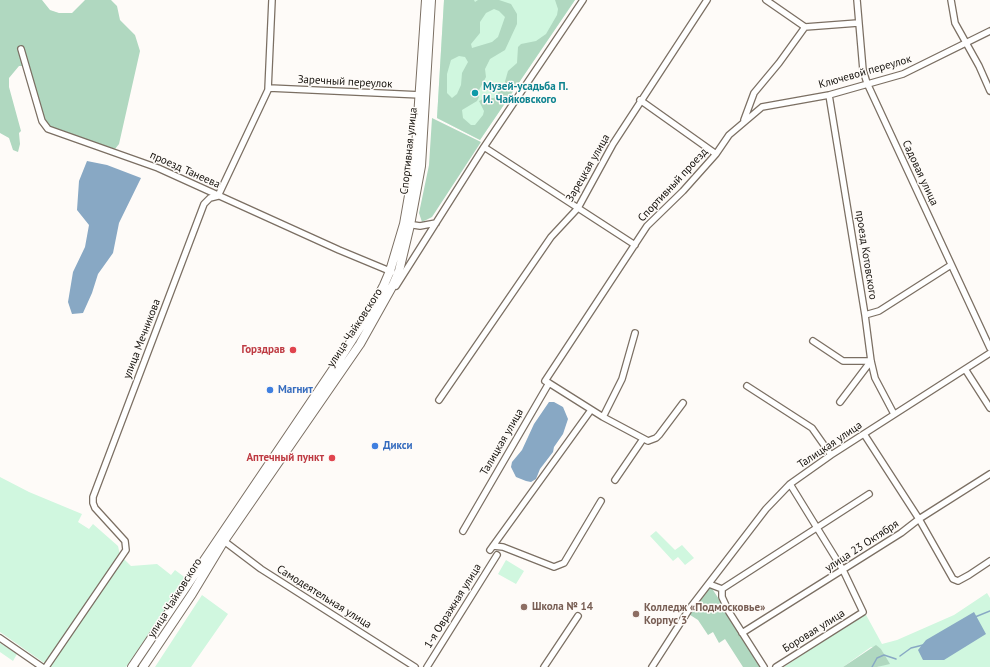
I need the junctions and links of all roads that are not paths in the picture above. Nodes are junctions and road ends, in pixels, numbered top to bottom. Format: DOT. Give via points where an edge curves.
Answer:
graph roads {
  1 [pos="272,0"];
  2 [pos="426,0"];
  3 [pos="431,0"];
  4 [pos="583,0"];
  5 [pos="707,0"];
  6 [pos="766,0"];
  7 [pos="857,0"];
  8 [pos="951,0"];
  9 [pos="858,23"];
  10 [pos="805,27"];
  11 [pos="990,31"];
  12 [pos="965,42"];
  13 [pos="21,49"];
  14 [pos="867,83"];
  15 [pos="269,88"];
  16 [pos="990,91"];
  17 [pos="421,95"];
  18 [pos="829,95"];
  19 [pos="640,100"];
  20 [pos="743,122"];
  21 [pos="484,147"];
  22 [pos="716,154"];
  23 [pos="218,196"];
  24 [pos="578,208"];
  25 [pos="436,223"];
  26 [pos="407,224"];
  27 [pos="635,245"];
  28 [pos="951,265"];
  29 [pos="394,273"];
  30 [pos="384,285"];
  31 [pos="386,300"];
  32 [pos="865,315"];
  33 [pos="635,333"];
  34 [pos="813,341"];
  35 [pos="990,348"];
  36 [pos="990,354"];
  37 [pos="871,361"];
  38 [pos="965,369"];
  39 [pos="549,383"];
  40 [pos="747,386"];
  41 [pos="439,400"];
  42 [pos="840,402"];
  43 [pos="683,403"];
  44 [pos="990,408"];
  45 [pos="591,410"];
  46 [pos="894,414"];
  47 [pos="603,417"];
  48 [pos="864,434"];
  49 [pos="643,439"];
  50 [pos="831,455"];
  51 [pos="990,474"];
  52 [pos="615,480"];
  53 [pos="790,484"];
  54 [pos="869,494"];
  55 [pos="601,502"];
  56 [pos="919,519"];
  57 [pos="816,528"];
  58 [pos="463,531"];
  59 [pos="224,541"];
  60 [pos="496,555"];
  61 [pos="990,561"];
  62 [pos="843,570"];
  63 [pos="709,584"];
  64 [pos="722,589"];
  65 [pos="578,616"];
  66 [pos="742,633"];
  67 [pos="0,638"];
  68 [pos="42,667"];
  69 [pos="46,667"];
  70 [pos="132,667"];
  71 [pos="144,667"];
  72 [pos="415,667"];
  73 [pos="427,667"];
  74 [pos="544,667"];
  75 [pos="652,667"];
  76 [pos="764,667"];
  77 [pos="776,667"];
  1 -- 15 [label="street, улица Мечникова"];
  2 -- 17 [label="highway, Спортивная улица"];
  3 -- 26 [label="highway, Спортивная улица" via="423,144"];
  4 -- 21 [label="street, улица Чайковского"];
  5 -- 19 [label="street, Зарецкая улица"];
  6 -- 10 [label="street"];
  7 -- 9 [label="street, Садовая улица"];
  8 -- 12 [label="street" via="955,23"];
  9 -- 10 [label="street"];
  9 -- 14 [label="street, Садовая улица" via="863,70"];
  10 -- 20 [label="street" via="754,93"];
  11 -- 12 [label="street, Ключевой переулок"];
  12 -- 14 [label="street, Ключевой переулок" via="903,74"];
  12 -- 16 [label="street" via="980,66"];
  13 -- 23 [label="street, проезд Танеева" via="42,121 48,129 158,168"];
  14 -- 18 [label="street, Ключевой переулок"];
  14 -- 28 [label="street, Садовая улица"];
  15 -- 17 [label="street, Заречный переулок"];
  15 -- 23 [label="street, улица Мечникова"];
  17 -- 26 [label="highway, Спортивная улица"];
  18 -- 20 [label="street, Ключевой переулок" via="762,107"];
  18 -- 32 [label="street, проезд Котовского"];
  19 -- 22 [label="street"];
  19 -- 24 [label="street, Зарецкая улица"];
  20 -- 22 [label="street, Спортивный проезд" via="729,135"];
  21 -- 24 [label="street"];
  21 -- 25 [label="street, улица Чайковского"];
  22 -- 27 [label="street, Спортивный проезд" via="683,192 648,226"];
  23 -- 29 [label="street, проезд Танеева"];
  23 -- 69 [label="street, улица Мечникова" via="210,198 204,204 93,497 95,508 125,541 126,550"];
  24 -- 27 [label="street"];
  24 -- 41 [label="street, Зарецкая улица" via="551,237"];
  25 -- 26 [label="street" via="420,226"];
  25 -- 31 [label="street, улица Чайковского"];
  26 -- 29 [label="highway, Спортивная улица"];
  27 -- 39 [label="street, Талицкая улица" via="545,381"];
  28 -- 32 [label="street" via="879,311"];
  28 -- 35 [label="street, Садовая улица"];
  29 -- 30 [label="highway, Спортивная улица"];
  29 -- 31 [label="highway, Спортивная улица"];
  30 -- 70 [label="highway, улица Чайковского" via="359,329"];
  31 -- 59 [label="highway, улица Чайковского" via="348,361"];
  32 -- 37 [label="street, проезд Котовского"];
  33 -- 47 [label="street" via="622,379"];
  34 -- 37 [label="street" via="843,361"];
  36 -- 38 [label="street, Талицкая улица"];
  37 -- 42 [label="street"];
  37 -- 46 [label="street, проезд Котовского" via="875,378"];
  38 -- 44 [label="street"];
  38 -- 46 [label="street, Талицкая улица"];
  39 -- 45 [label="street"];
  39 -- 58 [label="street, Талицкая улица"];
  40 -- 50 [label="street" via="812,428"];
  43 -- 49 [label="street" via="656,438 651,441"];
  45 -- 47 [label="street"];
  45 -- 55 [label="street" via="491,548 503,547 554,567 564,563"];
  46 -- 48 [label="street, Талицкая улица"];
  47 -- 49 [label="street"];
  48 -- 50 [label="street, Талицкая улица"];
  48 -- 56 [label="street"];
  49 -- 52 [label="street"];
  50 -- 53 [label="street, Талицкая улица"];
  51 -- 56 [label="street, улица 23 Октября"];
  53 -- 57 [label="street"];
  53 -- 63 [label="street, Талицкая улица" via="766,508"];
  54 -- 57 [label="street"];
  56 -- 61 [label="street" via="953,579 958,581"];
  56 -- 62 [label="street, улица 23 Октября"];
  57 -- 62 [label="street"];
  57 -- 64 [label="street"];
  59 -- 71 [label="highway, улица Чайковского"];
  59 -- 72 [label="street, Самодеятельная улица" via="261,570"];
  60 -- 73 [label="street, 1-я Овражная улица"];
  62 -- 66 [label="street, улица 23 Октября"];
  62 -- 77 [label="street, Боровая улица" via="863,612"];
  63 -- 64 [label="street"];
  63 -- 75 [label="street" via="690,608"];
  64 -- 66 [label="street" via="722,597"];
  65 -- 74 [label="street"];
  66 -- 76 [label="street"];
  67 -- 68 [label="street"];
}
